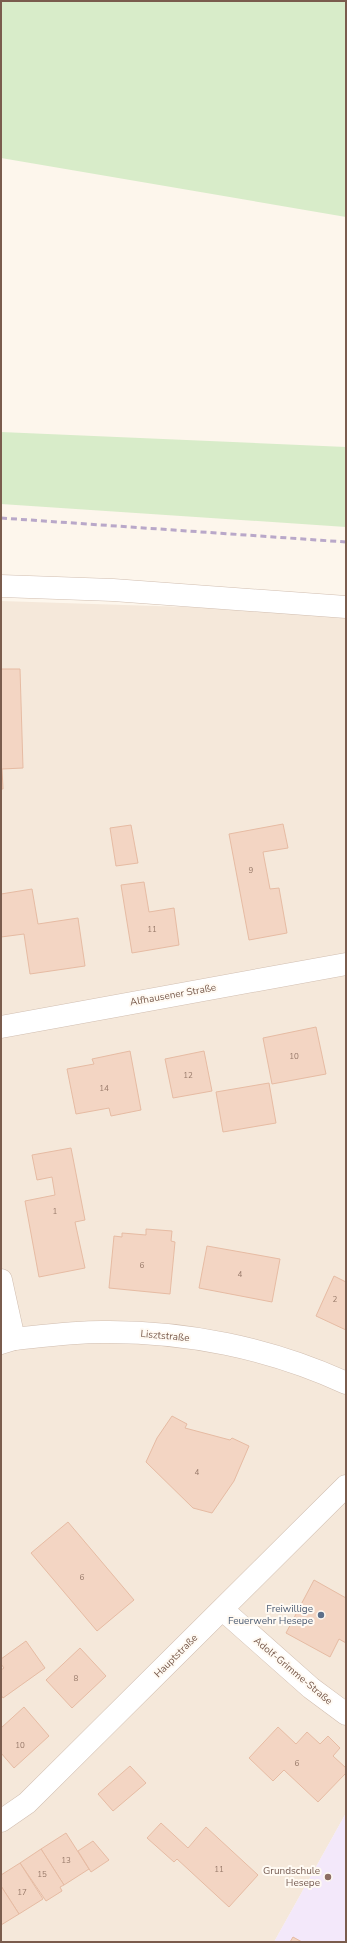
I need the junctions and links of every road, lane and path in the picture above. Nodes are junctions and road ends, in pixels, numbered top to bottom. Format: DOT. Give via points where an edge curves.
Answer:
graph roads {
  1 [pos="1,586"];
  2 [pos="346,607"];
  3 [pos="346,964"];
  4 [pos="1,1027"];
  5 [pos="1,1280"];
  6 [pos="8,1341"];
  7 [pos="346,1383"];
  8 [pos="346,1486"];
  9 [pos="223,1610"];
  10 [pos="346,1714"];
  11 [pos="1,1821"];
  1 -- 2 [label="street" via="113,590"];
  3 -- 4 [label="street, Alfhausener Straße"];
  5 -- 6 [label="street"];
  6 -- 7 [label="street, Lisztstraße" via="101,1332 182,1335 258,1352"];
  8 -- 9 [label="street, Hauptstraße"];
  9 -- 10 [label="street, Adolf-Grimme-Straße" via="311,1688"];
  9 -- 11 [label="street, Hauptstraße" via="27,1803"];
}
